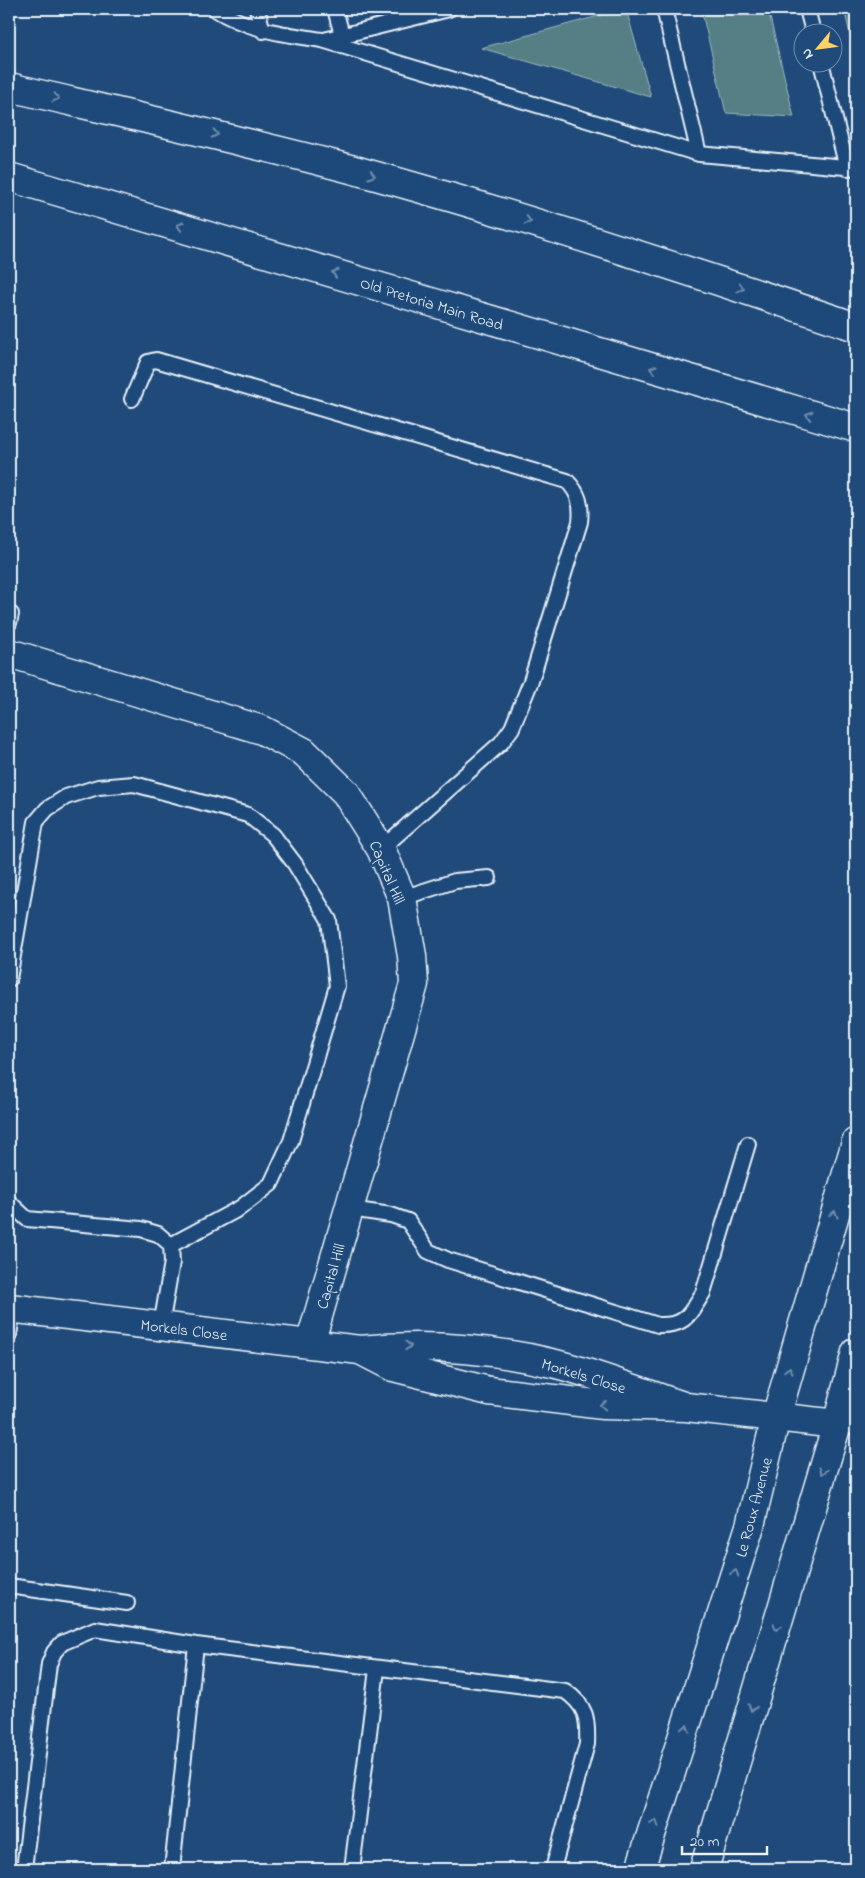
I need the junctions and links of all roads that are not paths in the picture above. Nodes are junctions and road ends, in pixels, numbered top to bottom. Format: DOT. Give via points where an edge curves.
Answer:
graph roads {
  1 [pos="215,9"];
  2 [pos="257,9"];
  3 [pos="335,9"];
  4 [pos="449,9"];
  5 [pos="664,9"];
  6 [pos="807,9"];
  7 [pos="810,22"];
  8 [pos="263,31"];
  9 [pos="342,35"];
  10 [pos="322,40"];
  11 [pos="823,72"];
  12 [pos="9,87"];
  13 [pos="700,154"];
  14 [pos="852,168"];
  15 [pos="9,177"];
  16 [pos="856,327"];
  17 [pos="132,399"];
  18 [pos="856,428"];
  19 [pos="9,654"];
  20 [pos="381,849"];
  21 [pos="489,878"];
  22 [pos="402,898"];
  23 [pos="9,979"];
  24 [pos="856,1142"];
  25 [pos="748,1144"];
  26 [pos="9,1202"];
  27 [pos="350,1209"];
  28 [pos="171,1245"];
  29 [pos="11,1308"];
  30 [pos="161,1326"];
  31 [pos="9,1335"];
  32 [pos="310,1344"];
  33 [pos="360,1350"];
  34 [pos="856,1352"];
  35 [pos="686,1407"];
  36 [pos="776,1417"];
  37 [pos="847,1426"];
  38 [pos="9,1586"];
  39 [pos="127,1603"];
  40 [pos="196,1645"];
  41 [pos="377,1669"];
  42 [pos="24,1869"];
  43 [pos="172,1869"];
  44 [pos="352,1869"];
  45 [pos="553,1869"];
  46 [pos="640,1869"];
  47 [pos="704,1869"];
  1 -- 8 [label="lane"];
  2 -- 8 [label="lane"];
  3 -- 9 [label="lane"];
  4 -- 9 [label="lane"];
  5 -- 13 [label="lane"];
  6 -- 7 [label="lane"];
  8 -- 10 [label="lane"];
  9 -- 10 [label="lane"];
  10 -- 13 [label="lane"];
  11 -- 14 [label="lane"];
  12 -- 16 [label="main road, one-way" via="359,171 695,272"];
  13 -- 14 [label="lane"];
  18 -- 15 [label="main road, Old Pretoria Main Road, one-way"];
  17 -- 20 [label="lane" via="148,362 156,360 567,481 577,490 580,522 531,681 512,728 501,743"];
  19 -- 20 [label="main road, Capital Hill" via="262,730 304,752 346,793"];
  20 -- 22 [label="main road, Capital Hill"];
  21 -- 22 [label="lane" via="455,881"];
  22 -- 27 [label="main road, Capital Hill" via="414,984"];
  23 -- 28 [label="lane" via="36,822 47,809 66,797 98,787 134,784 248,815 273,835 295,864 329,920 337,986 291,1141 271,1184 240,1208"];
  36 -- 24 [label="main road, Le Roux Avenue, one-way"];
  25 -- 27 [label="lane" via="703,1293 690,1315 674,1325 658,1325 448,1260 428,1251 408,1222 391,1215"];
  26 -- 28 [label="lane" via="27,1219 141,1229 158,1234"];
  27 -- 32 [label="main road, Capital Hill"];
  28 -- 30 [label="lane" via="172,1262"];
  29 -- 30 [label="main road, Morkels Close"];
  29 -- 31 [label="lane"];
  30 -- 32 [label="main road, Morkels Close"];
  32 -- 33 [label="main road, Morkels Close"];
  35 -- 33 [label="main road, Morkels Close, one-way" via="603,1405 490,1391 392,1367"];
  33 -- 35 [label="main road, Morkels Close, one-way" via="398,1346 498,1354 557,1365"];
  34 -- 37 [label="main road"];
  35 -- 36 [label="main road, Morkels Close"];
  36 -- 37 [label="main road, Morkels Close"];
  46 -- 36 [label="main road, Le Roux Avenue, one-way" via="750,1526"];
  37 -- 47 [label="main road, one-way"];
  38 -- 39 [label="lane"];
  40 -- 41 [label="lane"];
  40 -- 42 [label="lane" via="95,1629 62,1643 54,1652 49,1664"];
  40 -- 43 [label="lane"];
  41 -- 44 [label="lane"];
  41 -- 45 [label="lane" via="565,1691 581,1705 588,1722 585,1754"];
}
